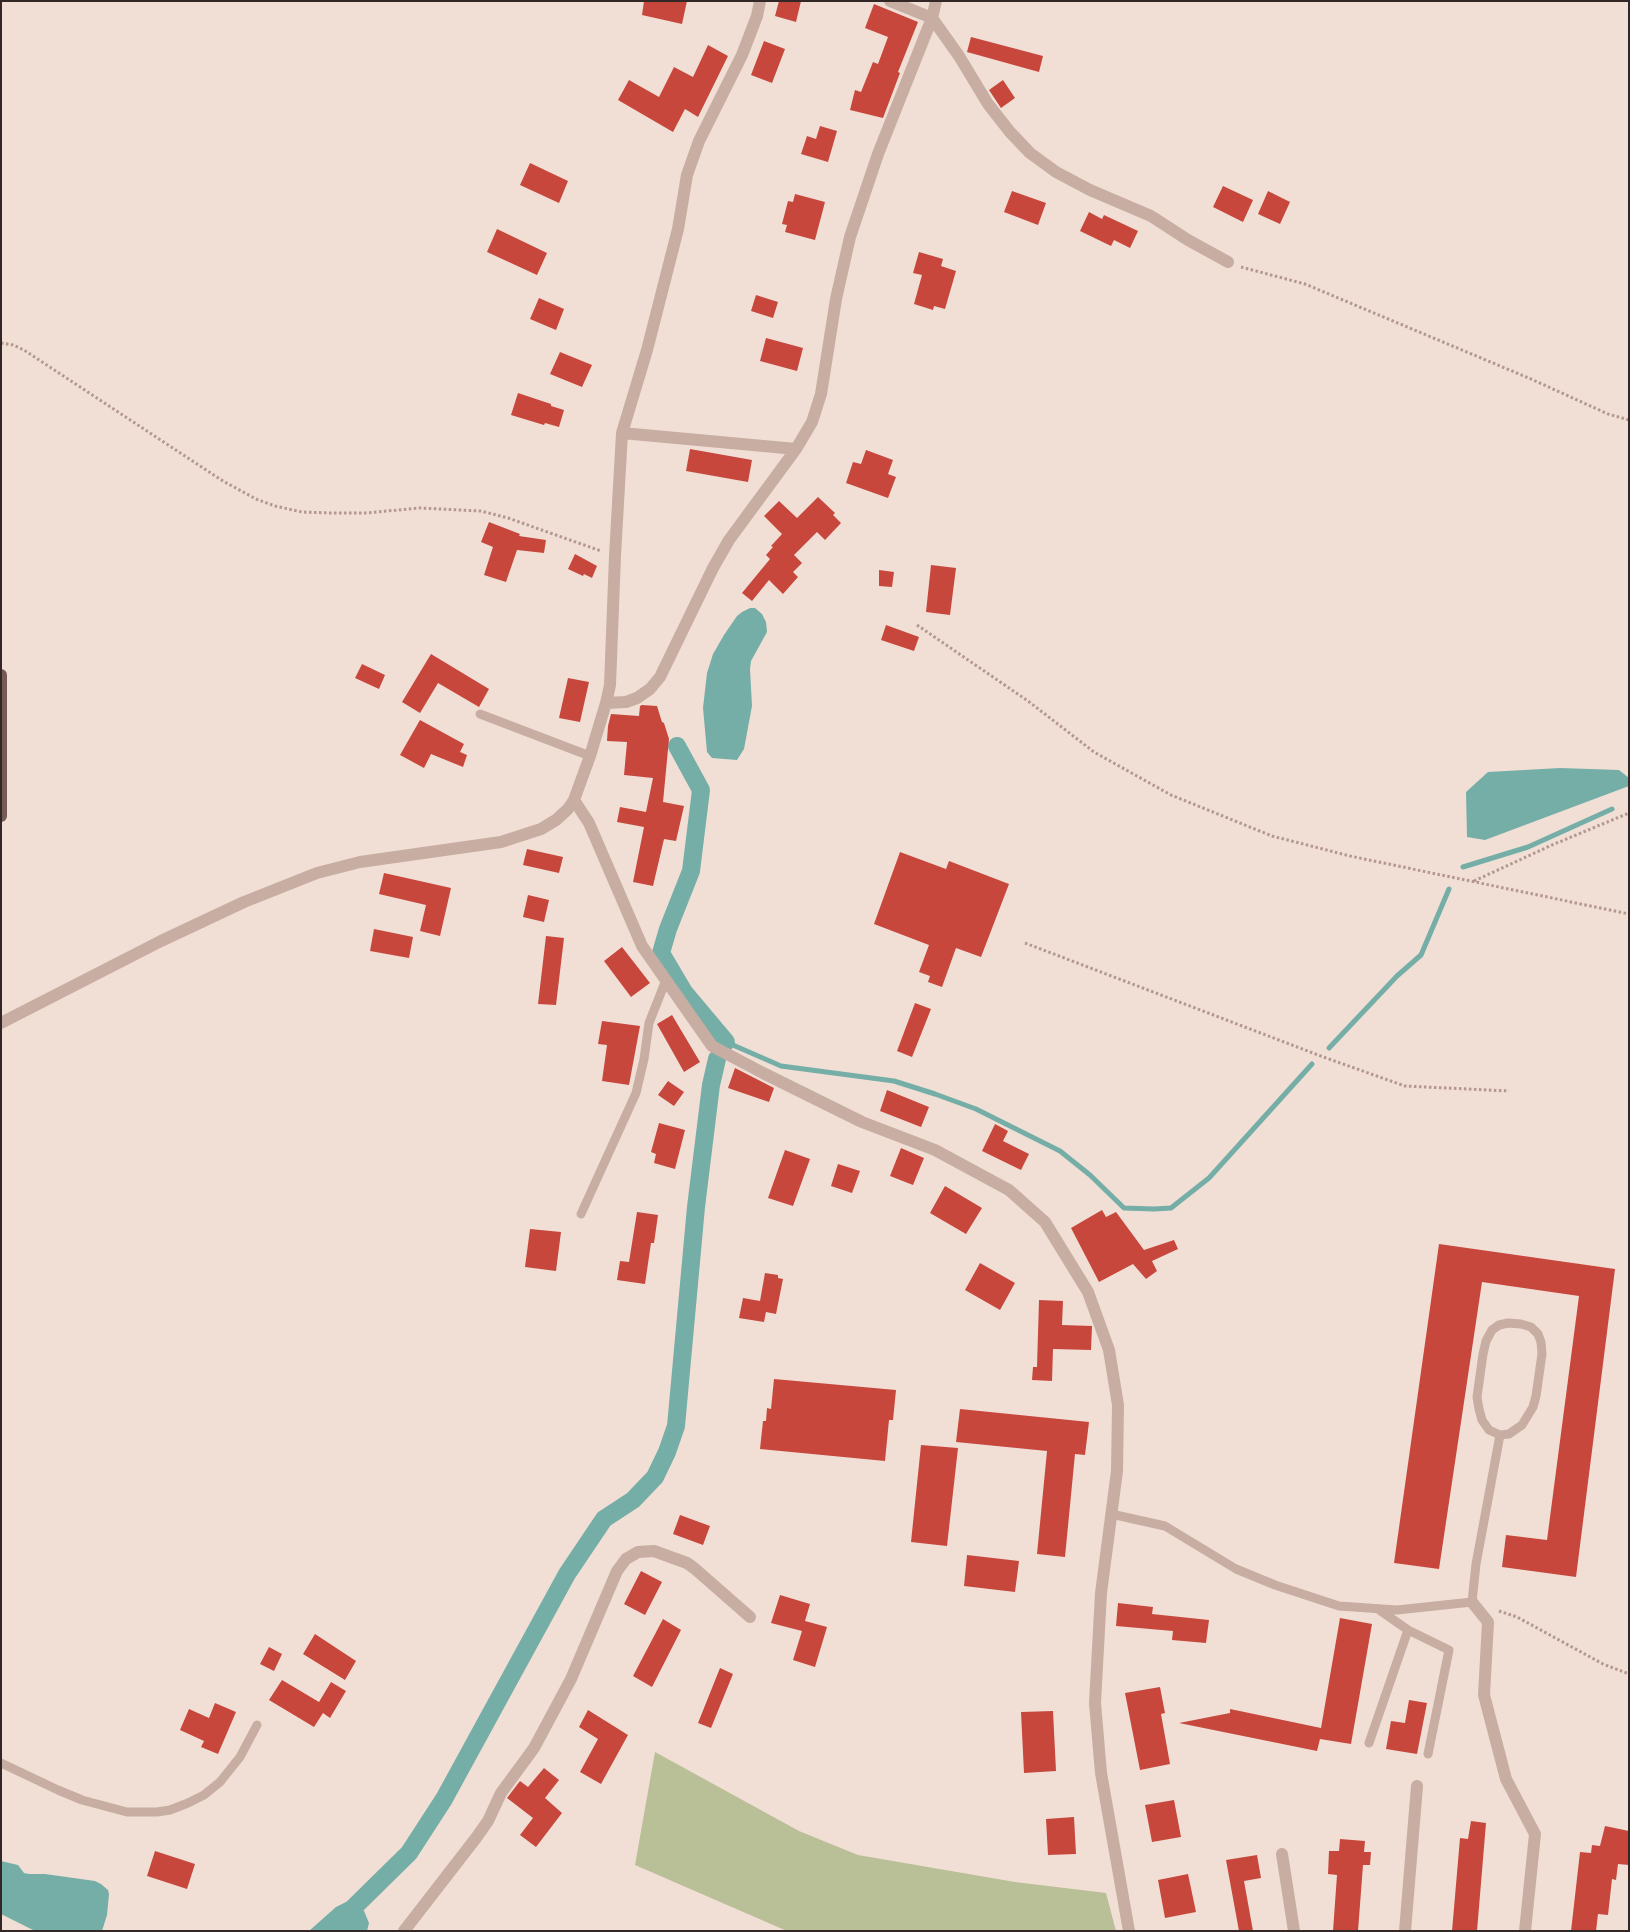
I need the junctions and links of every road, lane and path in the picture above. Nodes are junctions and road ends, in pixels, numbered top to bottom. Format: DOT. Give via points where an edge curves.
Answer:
graph roads {
  1 [pos="760,1"];
  2 [pos="890,1"];
  3 [pos="936,1"];
  4 [pos="932,18"];
  5 [pos="1228,262"];
  6 [pos="1,343"];
  7 [pos="1629,420"];
  8 [pos="622,433"];
  9 [pos="796,449"];
  10 [pos="615,556"];
  11 [pos="917,624"];
  12 [pos="1,674"];
  13 [pos="606,703"];
  14 [pos="480,714"];
  15 [pos="590,756"];
  16 [pos="574,800"];
  17 [pos="1629,813"];
  18 [pos="1,816"];
  19 [pos="1473,881"];
  20 [pos="1629,914"];
  21 [pos="1025,943"];
  22 [pos="666,980"];
  23 [pos="1,1023"];
  24 [pos="1509,1091"];
  25 [pos="581,1214"];
  26 [pos="1500,1435"];
  27 [pos="1111,1514"];
  28 [pos="1472,1602"];
  29 [pos="1377,1609"];
  30 [pos="750,1617"];
  31 [pos="1408,1630"];
  32 [pos="1629,1674"];
  33 [pos="257,1724"];
  34 [pos="1369,1744"];
  35 [pos="1428,1754"];
  36 [pos="1,1763"];
  37 [pos="1417,1786"];
  38 [pos="1282,1854"];
  39 [pos="404,1931"];
  40 [pos="1129,1931"];
  41 [pos="1294,1931"];
  42 [pos="1406,1931"];
  43 [pos="1525,1931"];
  1 -- 8 [label="street" via="742,55 699,141 687,175 678,229"];
  2 -- 4 [label="street"];
  3 -- 4 [label="street"];
  4 -- 5 [label="street" via="988,104 1030,153 1056,172 1151,216"];
  4 -- 9 [label="street" via="878,154 850,237 836,299 821,394 812,422"];
  5 -- 7 [label="path" via="1305,284 1608,414"];
  6 -- 10 [label="path" via="18,346 224,481 276,506 302,512 330,513 420,508 481,511"];
  8 -- 9 [label="street"];
  8 -- 10 [label="street"];
  9 -- 13 [label="street" via="729,540 660,677 637,698"];
  10 -- 13 [label="street" via="611,666"];
  11 -- 19 [label="path" via="1028,701 1094,752 1171,794 1272,836"];
  12 -- 18 [label="main road"];
  13 -- 15 [label="street"];
  14 -- 15 [label="lane"];
  15 -- 16 [label="street"];
  16 -- 22 [label="street" via="589,823 642,946"];
  16 -- 23 [label="street" via="550,824 514,839 485,846 360,862 316,873 235,906"];
  17 -- 19 [label="path"];
  19 -- 20 [label="path"];
  21 -- 24 [label="path" via="1405,1086"];
  22 -- 25 [label="lane" via="649,1023 636,1093"];
  22 -- 27 [label="street" via="712,1046 862,1122 936,1150 1009,1190 1045,1222 1088,1292 1109,1350 1118,1405 1117,1471"];
  26 -- 26 [label="lane" via="1509,1434 1522,1425 1536,1396 1541,1342 1538,1334 1521,1324 1508,1323 1492,1330 1483,1354 1477,1397 1479,1409 1489,1430"];
  26 -- 28 [label="lane"];
  27 -- 29 [label="lane" via="1165,1526 1236,1569 1275,1585 1339,1606"];
  27 -- 40 [label="street" via="1095,1703 1101,1773"];
  28 -- 29 [label="lane"];
  28 -- 32 [label="path" via="1517,1617 1603,1664"];
  28 -- 43 [label="street" via="1488,1622 1484,1694 1506,1779 1535,1834"];
  29 -- 31 [label="lane"];
  30 -- 39 [label="street" via="694,1568 671,1556 654,1551 638,1552 622,1563 571,1679 537,1744 501,1792 476,1838"];
  31 -- 34 [label="lane"];
  31 -- 35 [label="lane" via="1449,1650"];
  33 -- 36 [label="lane" via="240,1757 220,1782 188,1803 157,1812 127,1812 82,1800"];
  37 -- 42 [label="street"];
  38 -- 41 [label="street"];
}
